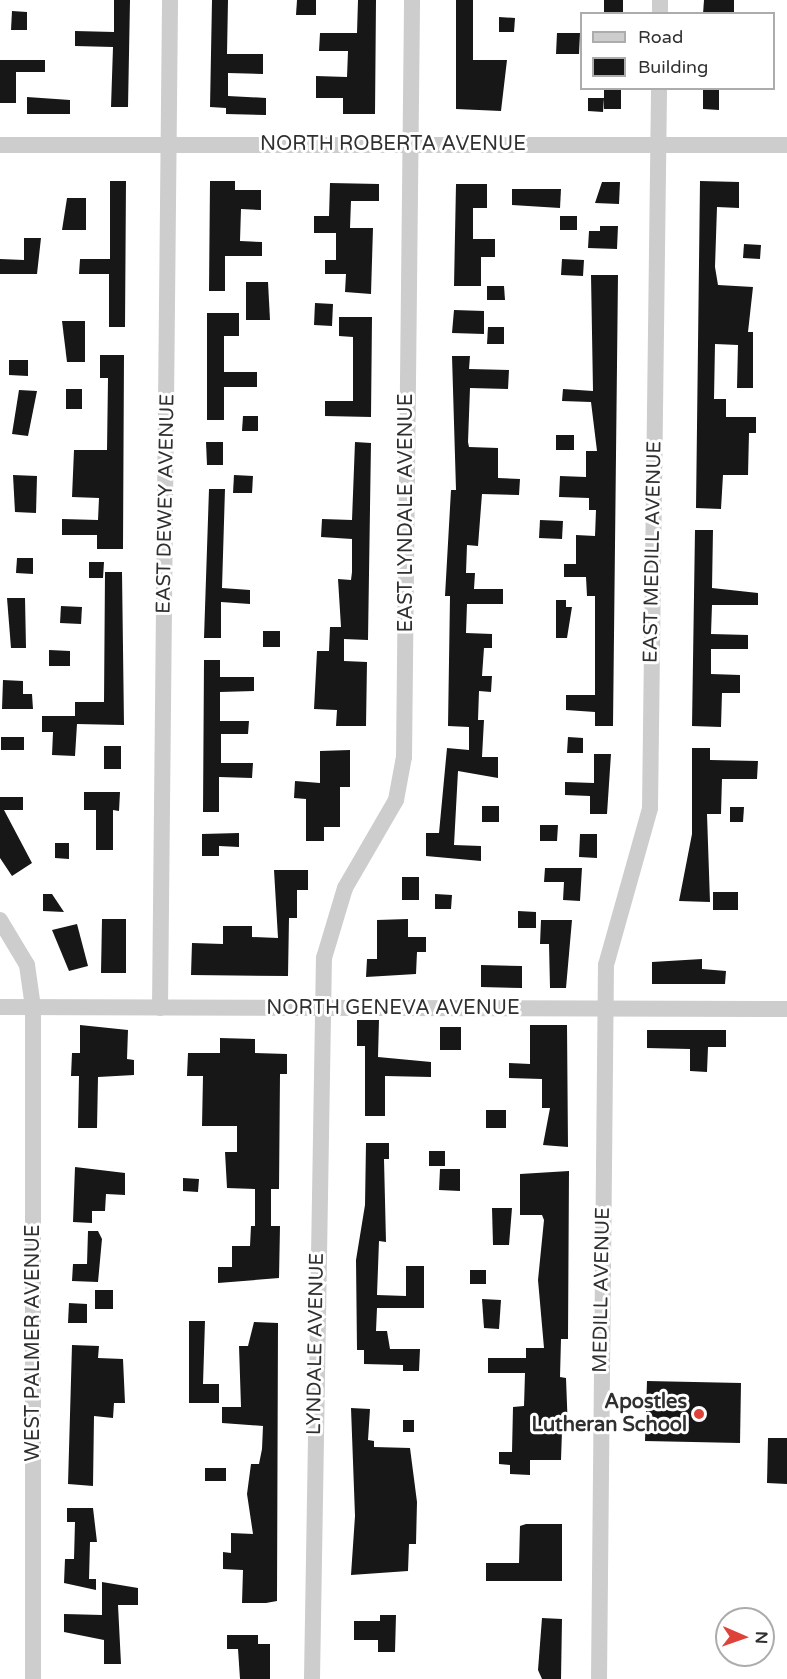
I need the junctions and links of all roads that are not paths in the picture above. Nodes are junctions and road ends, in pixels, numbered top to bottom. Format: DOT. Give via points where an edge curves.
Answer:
graph roads {
  1 [pos="170,0"];
  2 [pos="412,0"];
  3 [pos="659,90"];
  4 [pos="409,142"];
  5 [pos="0,145"];
  6 [pos="658,145"];
  7 [pos="170,146"];
  8 [pos="787,146"];
  9 [pos="0,920"];
  10 [pos="0,1007"];
  11 [pos="33,1008"];
  12 [pos="160,1008"];
  13 [pos="320,1008"];
  14 [pos="605,1009"];
  15 [pos="787,1009"];
  16 [pos="33,1679"];
  17 [pos="312,1679"];
  18 [pos="599,1679"];
  1 -- 7 [label="street, EAST DEWEY AVENUE"];
  2 -- 4 [label="street, EAST LYNDALE AVENUE"];
  3 -- 6 [label="street, EAST MEDILL AVENUE"];
  4 -- 6 [label="street, NORTH ROBERTA AVENUE"];
  4 -- 7 [label="street, NORTH ROBERTA AVENUE"];
  4 -- 13 [label="street, EAST LYNDALE AVENUE" via="404,757 396,800 333,918"];
  5 -- 7 [label="street, NORTH ROBERTA AVENUE"];
  6 -- 8 [label="street, NORTH ROBERTA AVENUE"];
  6 -- 14 [label="street, EAST MEDILL AVENUE" via="650,808 641,857 613,934"];
  7 -- 12 [label="street, EAST DEWEY AVENUE"];
  9 -- 11 [label="street, WEST PALMER AVENUE" via="27,965"];
  10 -- 11 [label="street, NORTH GENEVA AVENUE"];
  11 -- 12 [label="street, NORTH GENEVA AVENUE"];
  11 -- 16 [label="street, WEST PALMER AVENUE"];
  12 -- 13 [label="street, NORTH GENEVA AVENUE"];
  13 -- 14 [label="street, NORTH GENEVA AVENUE"];
  13 -- 17 [label="street, LYNDALE AVENUE"];
  14 -- 15 [label="street, NORTH GENEVA AVENUE"];
  14 -- 18 [label="street, MEDILL AVENUE"];
}
